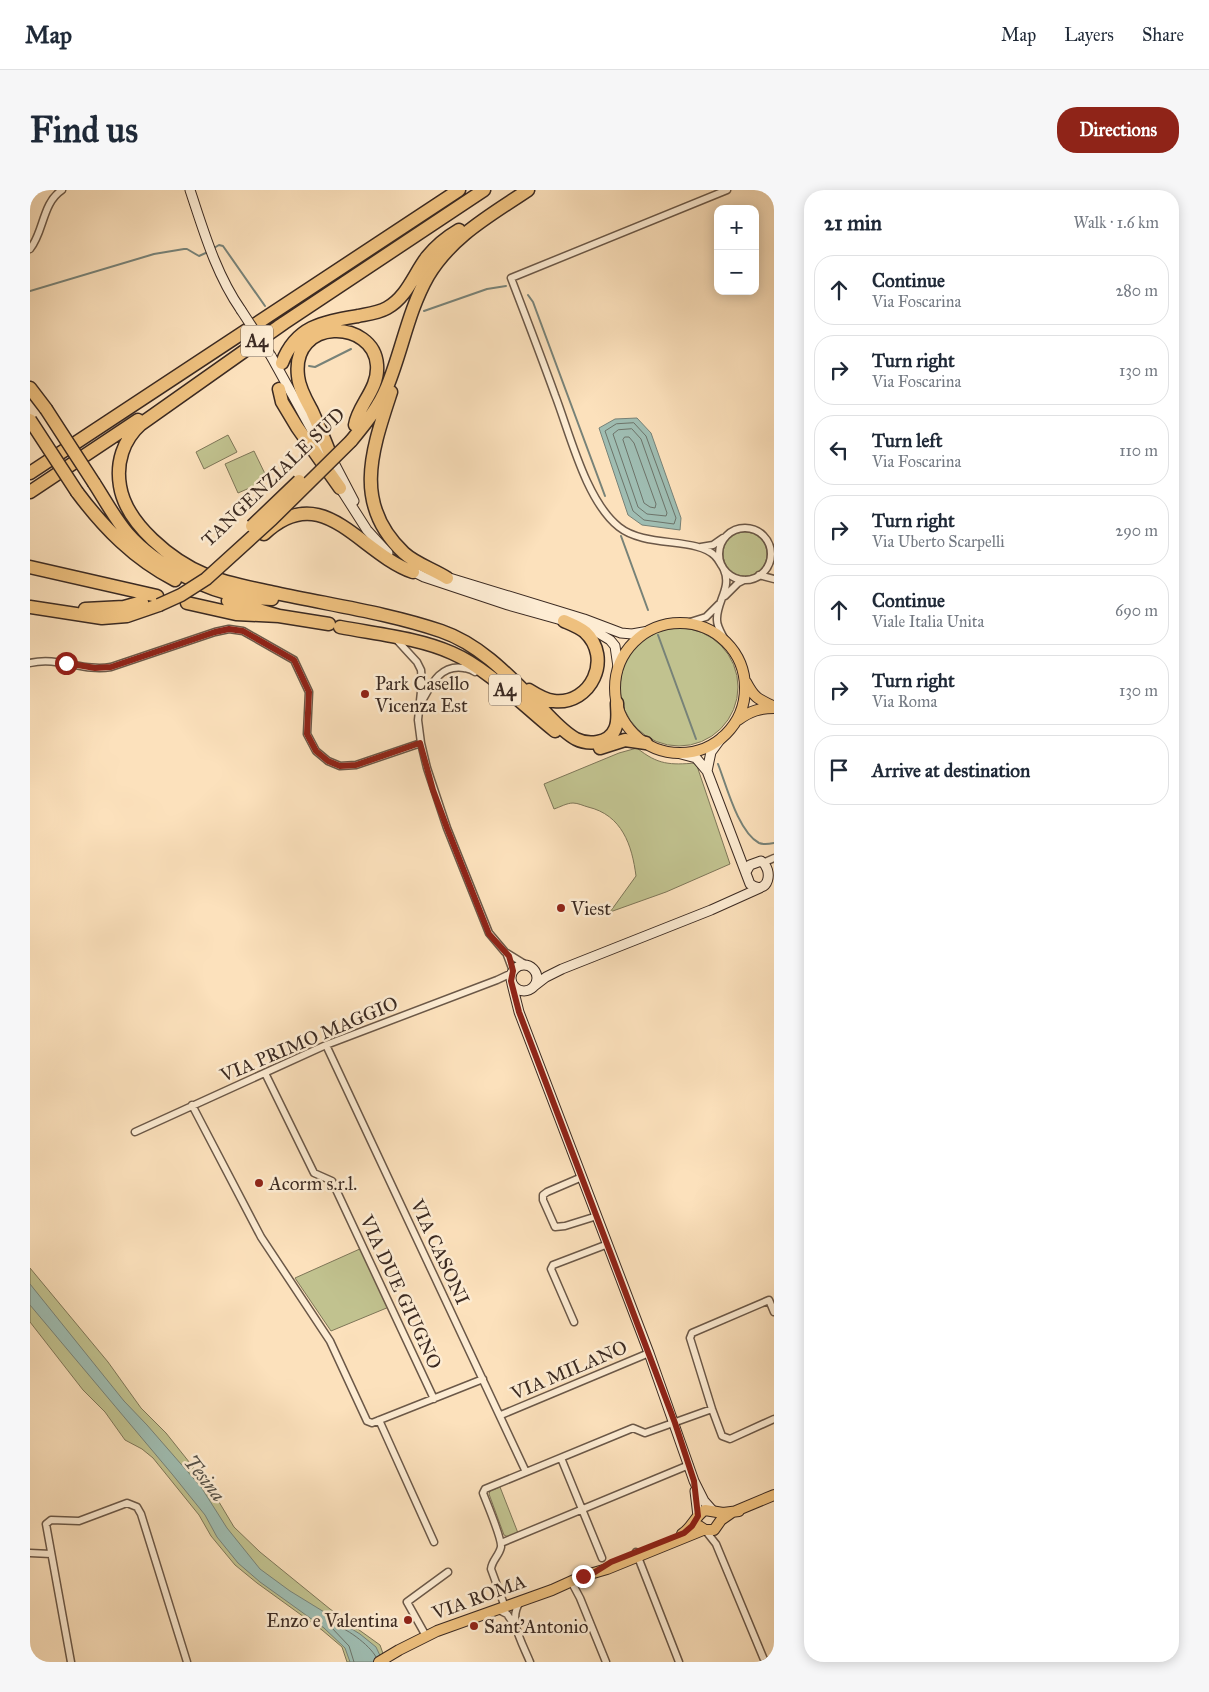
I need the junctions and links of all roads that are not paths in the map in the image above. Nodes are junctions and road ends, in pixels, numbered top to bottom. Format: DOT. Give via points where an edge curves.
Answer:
graph roads {
  1 [pos="62,190"];
  2 [pos="190,190"];
  3 [pos="459,190"];
  4 [pos="484,190"];
  5 [pos="515,190"];
  6 [pos="528,190"];
  7 [pos="727,190"];
  8 [pos="459,230"];
  9 [pos="30,249"];
  10 [pos="410,315"];
  11 [pos="284,323"];
  12 [pos="244,331"];
  13 [pos="282,364"];
  14 [pos="30,388"];
  15 [pos="279,389"];
  16 [pos="30,420"];
  17 [pos="356,425"];
  18 [pos="313,432"];
  19 [pos="349,439"];
  20 [pos="331,457"];
  21 [pos="30,466"];
  22 [pos="30,473"];
  23 [pos="340,488"];
  24 [pos="30,492"];
  25 [pos="726,535"];
  26 [pos="698,547"];
  27 [pos="769,561"];
  28 [pos="222,565"];
  29 [pos="30,567"];
  30 [pos="723,567"];
  31 [pos="774,570"];
  32 [pos="413,572"];
  33 [pos="759,575"];
  34 [pos="447,578"];
  35 [pos="747,579"];
  36 [pos="774,579"];
  37 [pos="723,599"];
  38 [pos="157,600"];
  39 [pos="315,601"];
  40 [pos="187,602"];
  41 [pos="30,605"];
  42 [pos="279,616"];
  43 [pos="564,621"];
  44 [pos="687,623"];
  45 [pos="649,631"];
  46 [pos="394,637"];
  47 [pos="726,642"];
  48 [pos="30,663"];
  49 [pos="618,667"];
  50 [pos="513,679"];
  51 [pos="746,680"];
  52 [pos="617,703"];
  53 [pos="523,705"];
  54 [pos="420,706"];
  55 [pos="774,707"];
  56 [pos="736,722"];
  57 [pos="722,738"];
  58 [pos="420,743"];
  59 [pos="646,743"];
  60 [pos="677,753"];
  61 [pos="707,771"];
  62 [pos="734,844"];
  63 [pos="774,858"];
  64 [pos="767,864"];
  65 [pos="747,877"];
  66 [pos="760,888"];
  67 [pos="731,902"];
  68 [pos="505,952"];
  69 [pos="530,966"];
  70 [pos="562,969"];
  71 [pos="512,977"];
  72 [pos="531,988"];
  73 [pos="519,1012"];
  74 [pos="326,1045"];
  75 [pos="265,1073"];
  76 [pos="192,1105"];
  77 [pos="135,1132"];
  78 [pos="582,1177"];
  79 [pos="597,1216"];
  80 [pos="608,1244"];
  81 [pos="774,1312"];
  82 [pos="574,1322"];
  83 [pos="649,1353"];
  84 [pos="483,1379"];
  85 [pos="434,1399"];
  86 [pos="712,1409"];
  87 [pos="501,1415"];
  88 [pos="774,1419"];
  89 [pos="379,1420"];
  90 [pos="675,1423"];
  91 [pos="561,1458"];
  92 [pos="689,1465"];
  93 [pos="526,1472"];
  94 [pos="694,1481"];
  95 [pos="774,1496"];
  96 [pos="582,1508"];
  97 [pos="713,1510"];
  98 [pos="740,1511"];
  99 [pos="698,1517"];
  100 [pos="718,1525"];
  101 [pos="704,1530"];
  102 [pos="434,1542"];
  103 [pos="501,1543"];
  104 [pos="716,1544"];
  105 [pos="30,1553"];
  106 [pos="51,1554"];
  107 [pos="637,1554"];
  108 [pos="602,1558"];
  109 [pos="448,1572"];
  110 [pos="571,1581"];
  111 [pos="521,1601"];
  112 [pos="502,1609"];
  113 [pos="517,1630"];
  114 [pos="426,1636"];
  115 [pos="71,1662"];
  116 [pos="187,1662"];
  117 [pos="379,1662"];
  118 [pos="530,1662"];
  119 [pos="606,1662"];
  120 [pos="679,1662"];
  121 [pos="765,1662"];
  1 -- 9 [label="street" via="50,203"];
  2 -- 18 [label="street, bridge" via="224,283 271,356"];
  3 -- 12 [label="highway, A4"];
  4 -- 11 [label="highway, A4"];
  5 -- 8 [label="highway, TANGENZIALE SUD"];
  6 -- 10 [label="highway, TANGENZIALE SUD" via="463,234 438,261"];
  7 -- 26 [label="street" via="511,278 573,446 601,509 621,529 645,540"];
  8 -- 13 [label="highway" via="442,241 427,258 395,303 373,313 329,321 307,330 294,342"];
  8 -- 17 [label="highway, TANGENZIALE SUD" via="435,254 415,285 383,377"];
  10 -- 19 [label="highway, TANGENZIALE SUD" via="387,388 373,413"];
  10 -- 34 [label="highway" via="404,355 374,446 372,494 376,511 393,541 415,561"];
  11 -- 24 [label="highway, A4"];
  11 -- 39 [label="highway" via="138,426 122,453 119,478 122,496 135,519 153,540 181,561 222,581"];
  12 -- 21 [label="highway"];
  12 -- 22 [label="highway, A4"];
  14 -- 39 [label="highway, bridge" via="128,534 150,554 205,586 245,597"];
  15 -- 23 [label="highway" via="282,402 296,427"];
  16 -- 42 [label="highway, bridge" via="77,492 105,528 126,547 160,571 202,594"];
  17 -- 19 [label="highway, TANGENZIALE SUD"];
  17 -- 20 [label="highway" via="373,385 377,364 372,350 355,334 329,331 310,339 297,367 300,384"];
  18 -- 20 [label="street, TANGENZIALE SUD"];
  18 -- 23 [label="street"];
  19 -- 28 [label="highway, TANGENZIALE SUD, bridge" via="272,519"];
  19 -- 38 [label="highway, TANGENZIALE SUD, bridge" via="211,565"];
  20 -- 34 [label="street, TANGENZIALE SUD" via="368,524 384,544 422,569"];
  23 -- 32 [label="street" via="372,537"];
  25 -- 26 [label="street" via="713,545"];
  25 -- 27 [label="street" via="740,528 755,530 766,539"];
  25 -- 30 [label="street" via="719,550"];
  26 -- 30 [label="street" via="715,556"];
  27 -- 31 [label="street"];
  27 -- 33 [label="street"];
  28 -- 32 [label="highway, bridge" via="294,514 318,514 342,526 393,563"];
  28 -- 38 [label="highway, TANGENZIALE SUD, bridge" via="197,585"];
  29 -- 38 [label="highway"];
  30 -- 35 [label="street" via="734,577"];
  30 -- 37 [label="street" via="727,580"];
  32 -- 43 [label="street"];
  33 -- 35 [label="street"];
  33 -- 36 [label="street"];
  34 -- 45 [label="street, TANGENZIALE SUD" via="622,632"];
  35 -- 37 [label="street" via="738,583"];
  37 -- 44 [label="street" via="706,617"];
  37 -- 47 [label="street" via="717,621"];
  38 -- 41 [label="highway, TANGENZIALE SUD" via="127,616 102,618"];
  39 -- 50 [label="highway" via="359,609 443,632 464,641"];
  40 -- 42 [label="highway, A4" via="236,614"];
  42 -- 46 [label="highway, A4"];
  43 -- 49 [label="street" via="590,628 610,640 615,646"];
  43 -- 50 [label="highway" via="585,632 598,656 595,675 584,692 568,700 547,700"];
  44 -- 45 [label="main road" via="672,623"];
  44 -- 47 [label="main road" via="709,630"];
  45 -- 49 [label="main road" via="630,646"];
  46 -- 53 [label="highway, A4" via="440,648 458,656"];
  46 -- 54 [label="street" via="421,670"];
  47 -- 51 [label="main road" via="740,662"];
  48 -- 58 [label="street" via="48,660 102,669 215,632 237,629 294,660 309,692 307,734 316,751 328,761 340,766 356,765"];
  49 -- 52 [label="main road"];
  50 -- 52 [label="highway, A4" via="564,730 586,742 598,742 613,733 617,722"];
  51 -- 55 [label="main road" via="753,695"];
  51 -- 56 [label="main road" via="745,700"];
  52 -- 59 [label="main road" via="630,729"];
  53 -- 54 [label="street" via="471,669 458,667 444,671 436,679"];
  53 -- 59 [label="highway, A4" via="559,735 578,746 597,748 625,740"];
  54 -- 58 [label="street"];
  55 -- 56 [label="main road" via="747,713"];
  56 -- 57 [label="main road"];
  57 -- 60 [label="main road" via="697,751"];
  57 -- 61 [label="street" via="711,752"];
  58 -- 68 [label="street" via="442,813 489,934"];
  59 -- 60 [label="main road" via="659,750"];
  60 -- 61 [label="street" via="696,758"];
  61 -- 62 [label="street"];
  62 -- 64 [label="street" via="747,856"];
  62 -- 65 [label="street"];
  63 -- 64 [label="street"];
  64 -- 65 [label="street" via="750,865"];
  64 -- 66 [label="street" via="773,872 771,881"];
  65 -- 66 [label="street" via="753,886"];
  65 -- 67 [label="street"];
  66 -- 67 [label="street"];
  67 -- 70 [label="street"];
  68 -- 69 [label="street"];
  68 -- 71 [label="street" via="509,956"];
  69 -- 70 [label="street"];
  69 -- 71 [label="street" via="521,965"];
  69 -- 72 [label="street" via="536,979"];
  70 -- 72 [label="street"];
  71 -- 72 [label="street" via="521,990"];
  71 -- 73 [label="street"];
  71 -- 74 [label="street, VIA PRIMO MAGGIO"];
  72 -- 73 [label="street"];
  73 -- 78 [label="street"];
  74 -- 75 [label="street, VIA PRIMO MAGGIO"];
  74 -- 84 [label="street, VIA CASONI"];
  75 -- 76 [label="street, VIA PRIMO MAGGIO"];
  75 -- 85 [label="street, VIA DUE GIUGNO" via="314,1174 332,1181"];
  76 -- 77 [label="street, VIA PRIMO MAGGIO"];
  76 -- 89 [label="street" via="261,1237 330,1341 367,1421"];
  78 -- 79 [label="street"];
  78 -- 79 [label="street" via="546,1192 543,1200 555,1227"];
  79 -- 80 [label="street"];
  80 -- 82 [label="street" via="553,1265 551,1269"];
  80 -- 83 [label="street"];
  81 -- 86 [label="street" via="769,1300 692,1333 690,1338"];
  83 -- 87 [label="street, VIA MILANO"];
  83 -- 90 [label="street"];
  84 -- 85 [label="street"];
  84 -- 87 [label="street, VIA CASONI"];
  85 -- 89 [label="street"];
  86 -- 88 [label="street" via="722,1436 730,1439"];
  86 -- 90 [label="street"];
  87 -- 93 [label="street, VIA CASONI"];
  89 -- 102 [label="street"];
  90 -- 91 [label="street" via="645,1433 633,1428"];
  90 -- 92 [label="street"];
  91 -- 93 [label="street"];
  91 -- 96 [label="street"];
  92 -- 94 [label="street"];
  92 -- 96 [label="street"];
  93 -- 103 [label="street" via="485,1489 483,1493"];
  94 -- 97 [label="street" via="704,1501"];
  94 -- 99 [label="street"];
  95 -- 98 [label="main road, VIA ROMA"];
  96 -- 103 [label="street"];
  96 -- 108 [label="street"];
  97 -- 98 [label="main road, VIA ROMA" via="724,1513"];
  97 -- 99 [label="main road, VIA ROMA" via="705,1510"];
  97 -- 100 [label="main road" via="718,1516"];
  98 -- 100 [label="main road, VIA ROMA"];
  99 -- 101 [label="main road" via="698,1524"];
  99 -- 107 [label="main road, VIA ROMA" via="684,1533"];
  100 -- 101 [label="main road, VIA ROMA" via="711,1531"];
  100 -- 104 [label="street"];
  101 -- 104 [label="street"];
  101 -- 107 [label="main road, VIA ROMA"];
  103 -- 112 [label="street" via="491,1569"];
  104 -- 121 [label="street"];
  105 -- 106 [label="street"];
  106 -- 115 [label="street"];
  106 -- 116 [label="street" via="45,1526 49,1521 80,1521 127,1503 137,1507"];
  107 -- 110 [label="main road, VIA ROMA" via="608,1569"];
  107 -- 120 [label="street"];
  109 -- 114 [label="street" via="407,1602"];
  110 -- 111 [label="main road, VIA ROMA"];
  110 -- 119 [label="street"];
  111 -- 112 [label="main road, VIA ROMA"];
  111 -- 113 [label="street" via="516,1613"];
  112 -- 113 [label="street"];
  112 -- 114 [label="main road, VIA ROMA"];
  113 -- 118 [label="street"];
  114 -- 117 [label="main road, VIA ROMA"];
}
